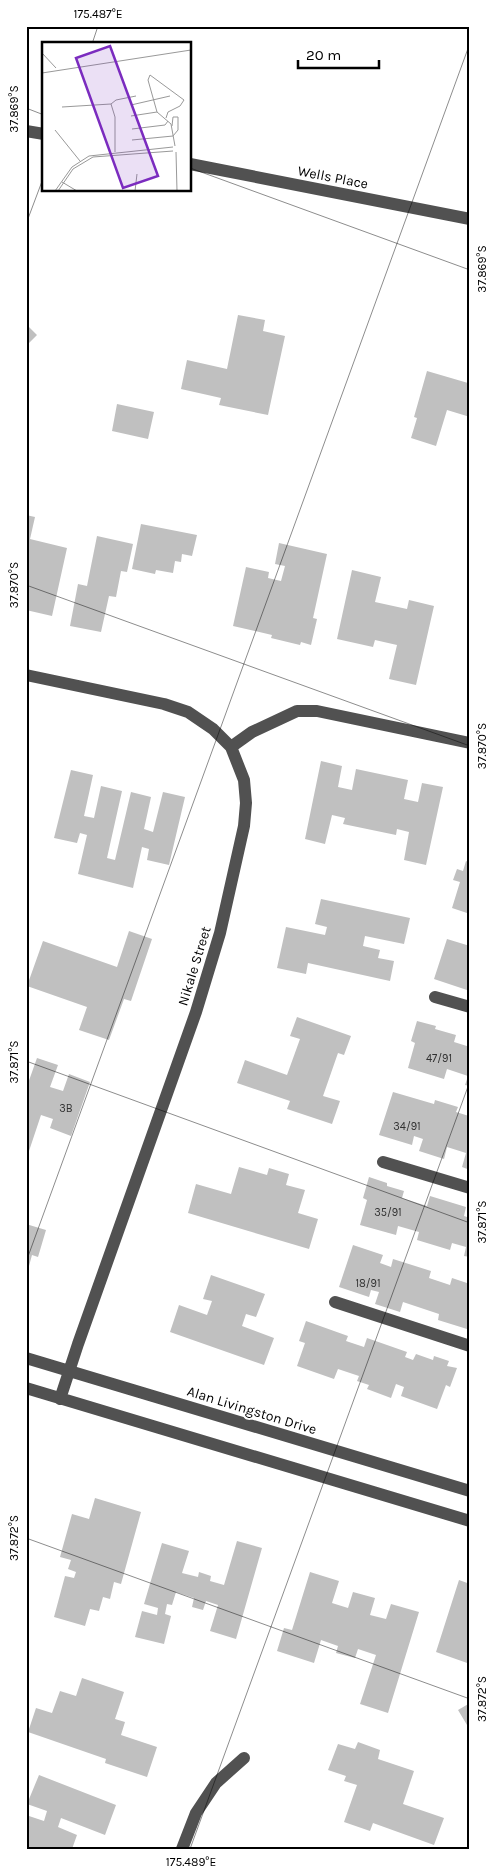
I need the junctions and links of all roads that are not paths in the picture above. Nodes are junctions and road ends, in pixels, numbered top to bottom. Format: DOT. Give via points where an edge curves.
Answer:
graph roads {
  1 [pos="26,131"];
  2 [pos="42,134"];
  3 [pos="191,164"];
  4 [pos="470,219"];
  5 [pos="26,675"];
  6 [pos="470,744"];
  7 [pos="231,747"];
  8 [pos="435,997"];
  9 [pos="470,1008"];
  10 [pos="383,1162"];
  11 [pos="470,1188"];
  12 [pos="335,1302"];
  13 [pos="470,1346"];
  14 [pos="26,1358"];
  15 [pos="69,1370"];
  16 [pos="26,1388"];
  17 [pos="60,1399"];
  18 [pos="470,1491"];
  19 [pos="470,1521"];
  20 [pos="244,1758"];
  21 [pos="182,1849"];
  1 -- 2 [label="street"];
  3 -- 4 [label="street, Wells Place"];
  5 -- 7 [label="street, Nikale Street" via="188,712 214,729"];
  6 -- 7 [label="street" via="317,711 297,711 252,732"];
  7 -- 15 [label="street, Nikale Street" via="244,780 246,803 244,826 220,933 196,1012"];
  8 -- 9 [label="street"];
  10 -- 11 [label="street"];
  12 -- 13 [label="street"];
  14 -- 15 [label="street, Alan Livingston Drive"];
  15 -- 17 [label="street, Nikale Street"];
  15 -- 18 [label="street, Alan Livingston Drive"];
  16 -- 17 [label="street"];
  17 -- 19 [label="street"];
  20 -- 21 [label="street" via="216,1783 196,1813"];
}
